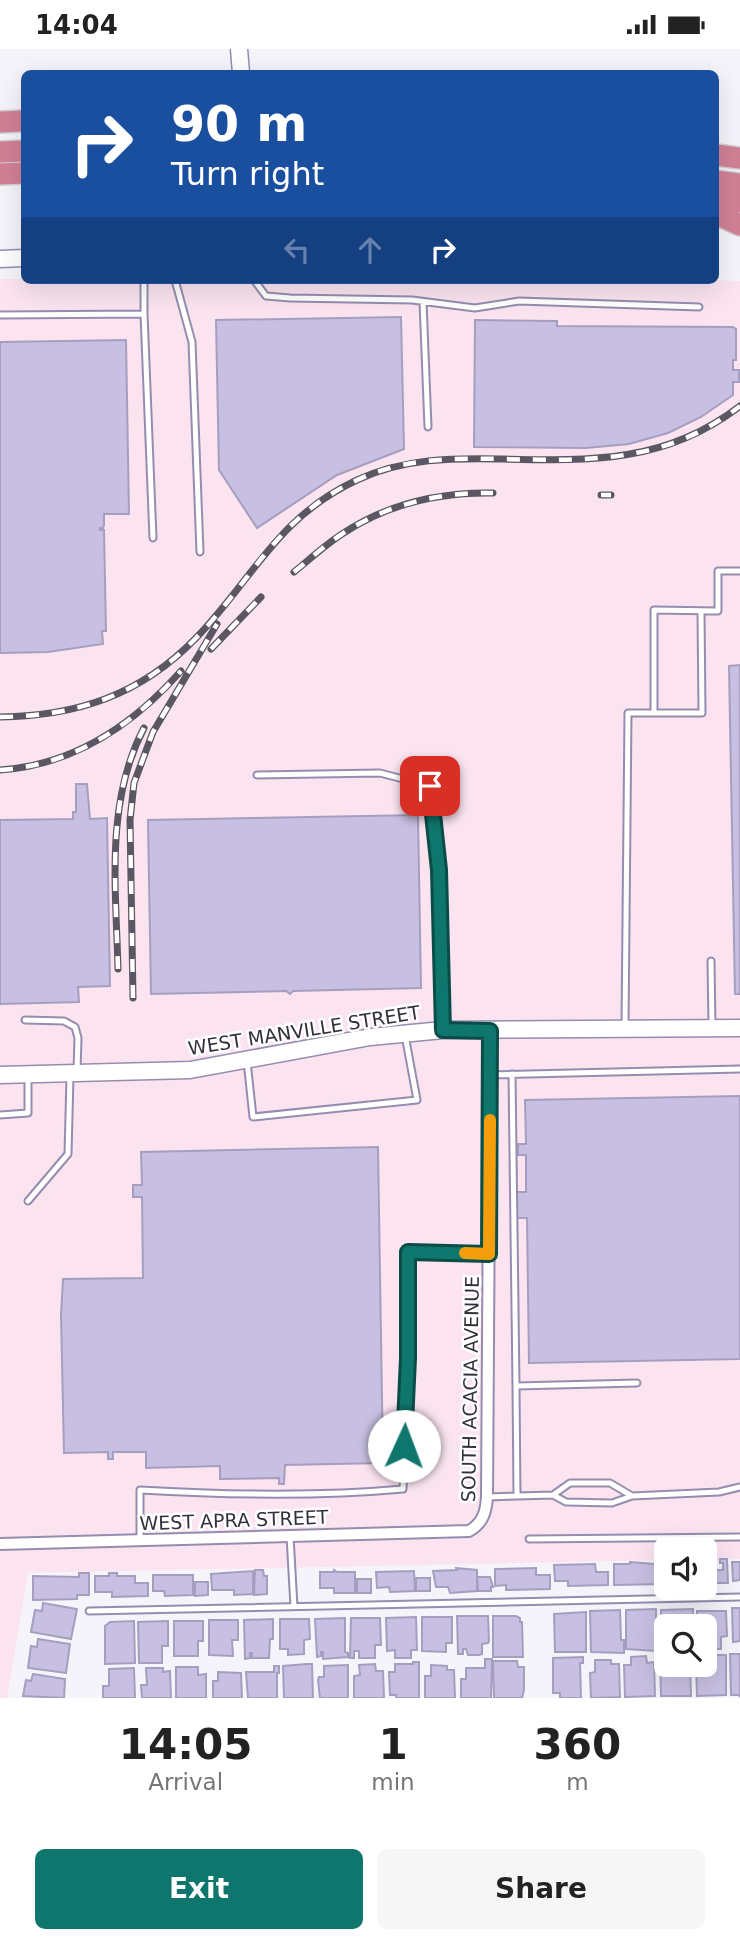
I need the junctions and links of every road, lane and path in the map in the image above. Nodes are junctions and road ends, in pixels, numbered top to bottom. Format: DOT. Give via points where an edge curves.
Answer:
graph roads {
  1 [pos="239,49"];
  2 [pos="241,70"];
  3 [pos="21,121"];
  4 [pos="0,122"];
  5 [pos="0,140"];
  6 [pos="21,140"];
  7 [pos="21,151"];
  8 [pos="0,152"];
  9 [pos="719,155"];
  10 [pos="740,158"];
  11 [pos="21,173"];
  12 [pos="0,174"];
  13 [pos="719,181"];
  14 [pos="740,184"];
  15 [pos="719,199"];
  16 [pos="740,202"];
  17 [pos="719,215"];
  18 [pos="740,225"];
  19 [pos="0,258"];
  20 [pos="21,258"];
  21 [pos="144,284"];
  22 [pos="176,284"];
  23 [pos="257,284"];
  24 [pos="424,302"];
  25 [pos="699,307"];
  26 [pos="144,314"];
  27 [pos="0,315"];
  28 [pos="428,427"];
  29 [pos="153,538"];
  30 [pos="200,552"];
  31 [pos="740,571"];
  32 [pos="701,611"];
  33 [pos="654,713"];
  34 [pos="702,713"];
  35 [pos="712,713"];
  36 [pos="257,775"];
  37 [pos="711,961"];
  38 [pos="24,1020"];
  39 [pos="712,1028"];
  40 [pos="740,1028"];
  41 [pos="443,1030"];
  42 [pos="625,1030"];
  43 [pos="490,1031"];
  44 [pos="404,1033"];
  45 [pos="247,1061"];
  46 [pos="740,1069"];
  47 [pos="74,1074"];
  48 [pos="512,1074"];
  49 [pos="0,1075"];
  50 [pos="28,1075"];
  51 [pos="490,1075"];
  52 [pos="0,1115"];
  53 [pos="28,1201"];
  54 [pos="489,1254"];
  55 [pos="637,1383"];
  56 [pos="516,1386"];
  57 [pos="740,1487"];
  58 [pos="553,1495"];
  59 [pos="517,1496"];
  60 [pos="632,1496"];
  61 [pos="487,1497"];
  62 [pos="469,1531"];
  63 [pos="290,1536"];
  64 [pos="740,1537"];
  65 [pos="529,1539"];
  66 [pos="140,1541"];
  67 [pos="0,1544"];
  68 [pos="740,1597"];
  69 [pos="293,1607"];
  70 [pos="89,1611"];
  1 -- 2 [label="street"];
  3 -- 4 [label="highway"];
  5 -- 6 [label="highway"];
  7 -- 8 [label="highway"];
  9 -- 10 [label="highway"];
  11 -- 12 [label="highway"];
  13 -- 14 [label="highway"];
  15 -- 16 [label="highway"];
  17 -- 18 [label="highway"];
  19 -- 20 [label="street"];
  21 -- 26 [label="lane"];
  22 -- 30 [label="lane" via="192,342"];
  23 -- 24 [label="lane" via="266,296"];
  24 -- 25 [label="lane" via="475,308 519,301"];
  24 -- 28 [label="lane"];
  26 -- 27 [label="lane"];
  26 -- 29 [label="lane"];
  31 -- 32 [label="lane" via="718,571 718,611"];
  32 -- 33 [label="lane" via="653,610"];
  32 -- 34 [label="lane"];
  33 -- 34 [label="lane"];
  33 -- 42 [label="lane" via="628,713"];
  34 -- 35 [label="lane"];
  36 -- 41 [label="lane" via="380,773 430,786 439,870"];
  37 -- 39 [label="lane"];
  38 -- 47 [label="lane" via="64,1021 75,1027"];
  39 -- 40 [label="street, WEST MANVILLE STREET"];
  39 -- 42 [label="street, WEST MANVILLE STREET"];
  41 -- 43 [label="street, WEST MANVILLE STREET"];
  41 -- 44 [label="street, WEST MANVILLE STREET"];
  42 -- 43 [label="street, WEST MANVILLE STREET"];
  43 -- 51 [label="street, SOUTH ACACIA AVENUE"];
  44 -- 45 [label="street, WEST MANVILLE STREET"];
  44 -- 45 [label="lane" via="417,1100 253,1117"];
  45 -- 47 [label="street, WEST MANVILLE STREET" via="190,1070"];
  46 -- 48 [label="lane"];
  47 -- 50 [label="street, WEST MANVILLE STREET"];
  47 -- 53 [label="lane" via="68,1154"];
  48 -- 51 [label="lane"];
  48 -- 56 [label="lane"];
  49 -- 50 [label="street, WEST MANVILLE STREET"];
  50 -- 52 [label="lane" via="28,1113"];
  51 -- 54 [label="street, SOUTH ACACIA AVENUE"];
  54 -- 61 [label="street, SOUTH ACACIA AVENUE"];
  54 -- 66 [label="lane" via="408,1252 403,1489 346,1494 140,1490"];
  55 -- 56 [label="lane"];
  56 -- 59 [label="lane"];
  57 -- 60 [label="lane"];
  58 -- 59 [label="lane"];
  58 -- 60 [label="lane" via="566,1502 601,1503"];
  58 -- 60 [label="lane" via="570,1483 610,1483"];
  59 -- 61 [label="lane"];
  61 -- 62 [label="street, SOUTH ACACIA AVENUE" via="481,1522"];
  62 -- 63 [label="street, WEST APRA STREET"];
  63 -- 66 [label="street, WEST APRA STREET"];
  63 -- 69 [label="lane"];
  64 -- 65 [label="lane"];
  66 -- 67 [label="street, WEST APRA STREET"];
  68 -- 69 [label="lane"];
  69 -- 70 [label="lane"];
}
